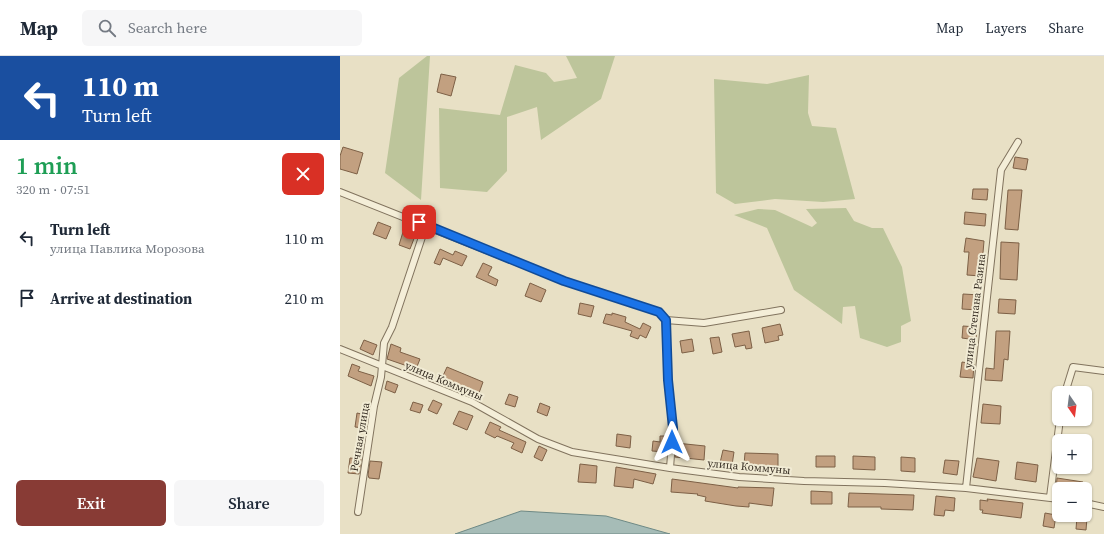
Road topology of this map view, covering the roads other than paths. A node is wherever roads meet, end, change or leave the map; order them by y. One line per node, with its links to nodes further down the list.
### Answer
1 (1018, 142): 12 (street, улица Степана Разина)
2 (340, 192): 3 (street)
3 (426, 225): 5 (street); 7 (street, Речная улица)
4 (781, 310): 5 (street)
5 (666, 320): 11 (street)
6 (340, 349): 7 (street, улица Коммуны)
7 (381, 365): 11 (street, улица Коммуны); 16 (street, Речная улица)
8 (1104, 371): 9 (street)
9 (1067, 386)
10 (1059, 426): 13 (street)
11 (670, 468): 12 (street, улица Коммуны)
12 (966, 488): 13 (street, улица Коммуны)
13 (1050, 497)
14 (1092, 504): 15 (street)
15 (1104, 507)
16 (358, 512)

